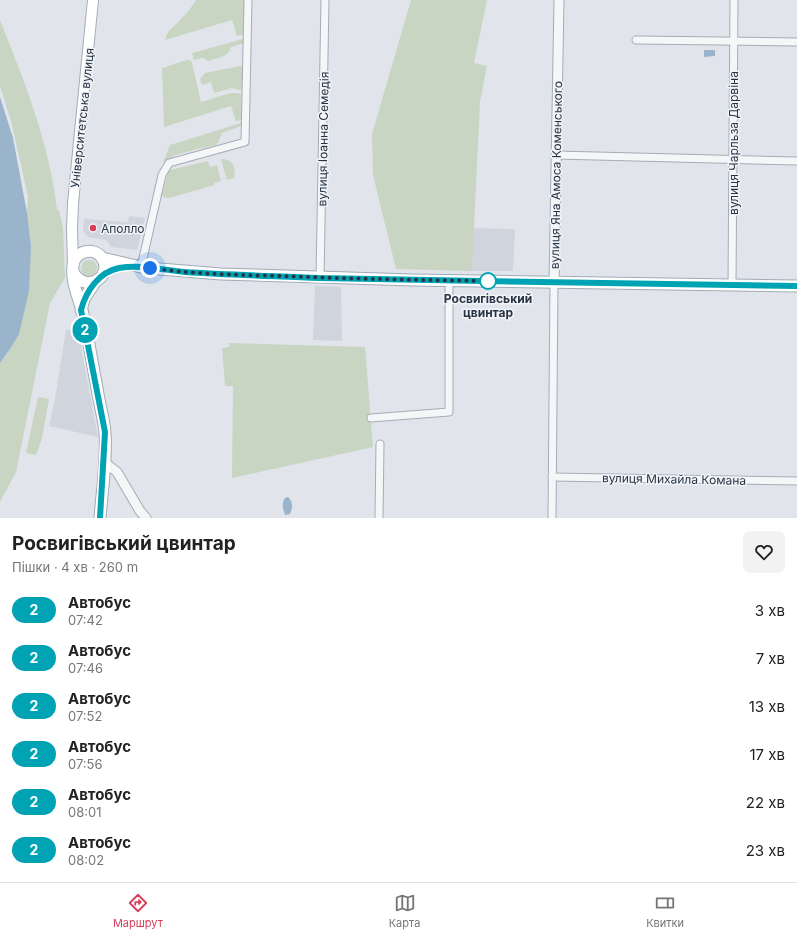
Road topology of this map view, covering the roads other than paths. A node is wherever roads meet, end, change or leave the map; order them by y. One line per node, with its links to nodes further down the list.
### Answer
1 (93, 0): 12 (main road, Університетська вулиця)
2 (248, 0): 15 (street)
3 (325, 0): 17 (street, вулиця Іоанна Семедія)
4 (559, 0): 9 (street, вулиця Яна Амоса Коменського)
5 (734, 0): 7 (street, вулиця Чарльза Дарвіна)
6 (636, 40): 7 (street)
7 (734, 42): 8 (street); 10 (street, вулиця Чарльза Дарвіна)
8 (797, 42)
9 (556, 155): 10 (street); 20 (street, вулиця Яна Амоса Коменського)
10 (733, 160): 11 (street); 21 (street, вулиця Чарльза Дарвіна)
11 (797, 161)
12 (72, 236): 13 (main road); 16 (main road, Університетська вулиця)
13 (92, 251): 14 (main road); 16 (main road)
14 (102, 258): 15 (main road); 18 (main road)
15 (141, 267): 17 (main road); 18 (main road)
16 (73, 269): 18 (main road); 23 (main road, Університетська вулиця)
17 (320, 278): 19 (main road)
18 (98, 280): 23 (main road)
19 (449, 280): 20 (main road); 24 (street)
20 (554, 282): 21 (main road); 27 (street, вулиця Яна Амоса Коменського)
21 (732, 285): 22 (main road)
22 (797, 286)
23 (81, 310): 26 (main road, Університетська вулиця)
24 (371, 418)
25 (380, 444): 31 (street)
26 (104, 462): 29 (main road, Університетська вулиця); 30 (street)
27 (552, 476): 28 (street, вулиця Михайла Комана); 32 (street, вулиця Яна Амоса Коменського)
28 (797, 481)
29 (100, 518)
30 (146, 518)
31 (379, 518)
32 (552, 518)

